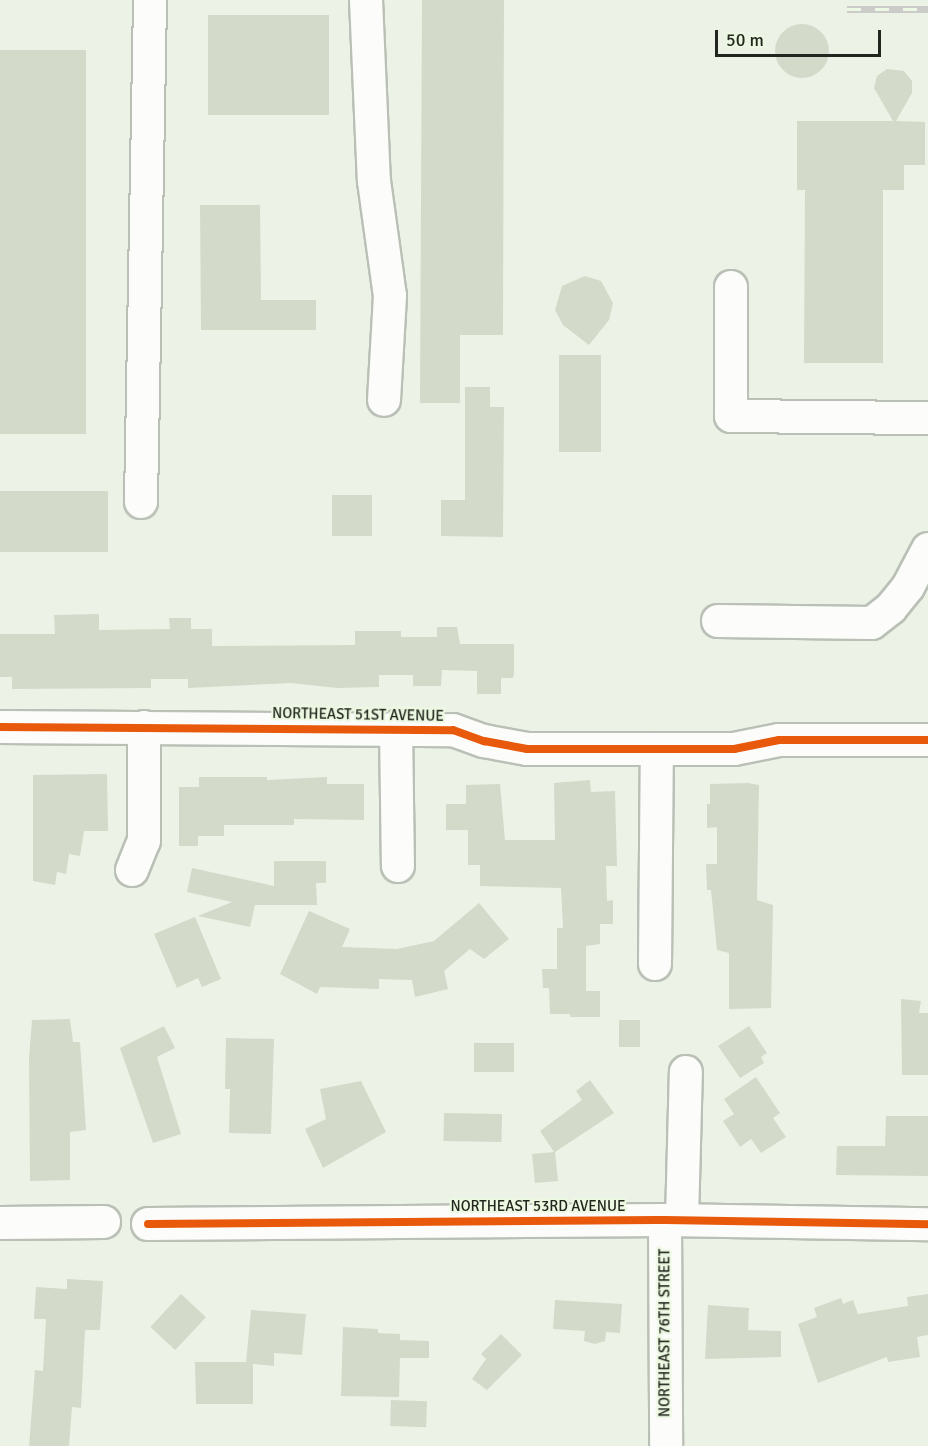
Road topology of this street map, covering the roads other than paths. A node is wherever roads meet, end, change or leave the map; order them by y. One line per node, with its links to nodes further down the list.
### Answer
1 (150, 0): 6 (street)
2 (366, 0): 4 (street)
3 (731, 287): 5 (street)
4 (384, 400)
5 (928, 418)
6 (141, 502)
7 (928, 549): 8 (street)
8 (718, 621)
9 (0, 727): 10 (street, NORTHEAST 51ST AVENUE)
10 (144, 727): 11 (street, NORTHEAST 51ST AVENUE); 15 (street)
11 (396, 728): 13 (street, NORTHEAST 51ST AVENUE); 14 (street)
12 (928, 740): 13 (street, NORTHEAST 51ST AVENUE)
13 (657, 750): 16 (street)
14 (398, 866)
15 (132, 870)
16 (655, 964)
17 (686, 1072): 18 (street, NORTHEAST 76TH STREET)
18 (673, 1220): 21 (street, NORTHEAST 53RD AVENUE); 22 (street, NORTHEAST 53RD AVENUE); 23 (street, NORTHEAST 76TH STREET)
19 (104, 1222): 20 (street)
20 (0, 1223)
21 (148, 1224)
22 (928, 1224)
23 (666, 1446)

